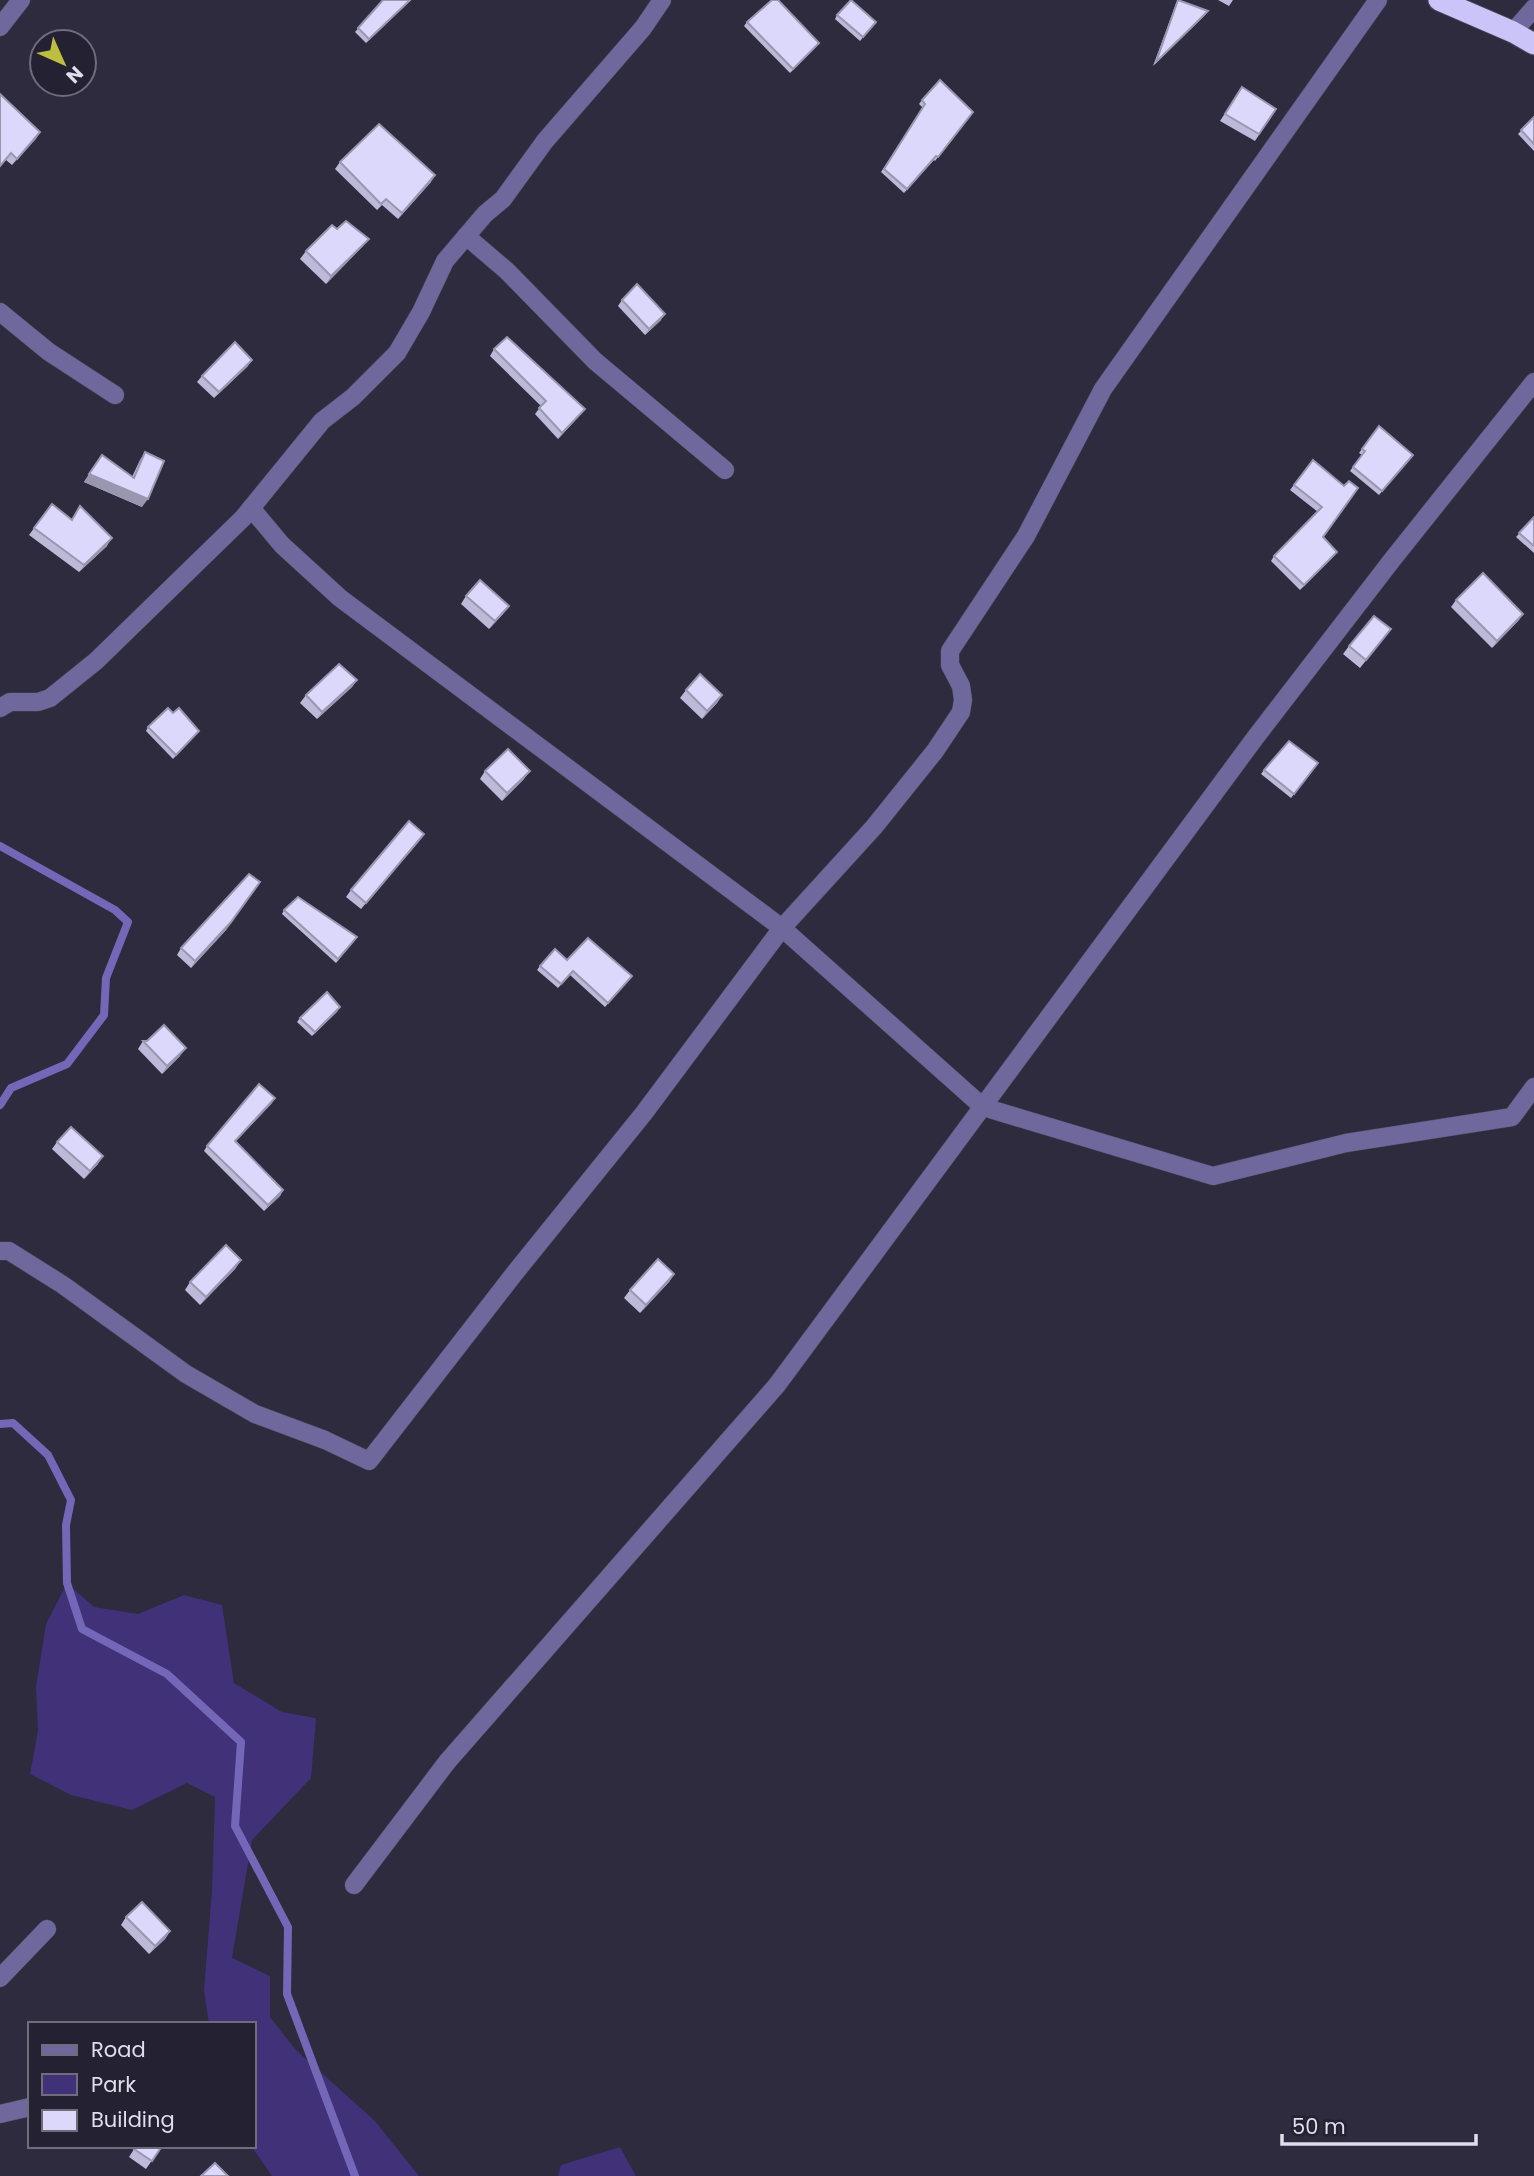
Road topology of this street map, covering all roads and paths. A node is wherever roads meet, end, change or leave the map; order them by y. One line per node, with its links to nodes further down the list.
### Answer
1 (21, 0): 6 (street)
2 (662, 0): 9 (street)
3 (1378, 0): 16 (street)
4 (1439, 0): 7 (highway)
5 (1534, 8): 7 (street)
6 (0, 27)
7 (1513, 32): 8 (highway)
8 (1534, 44)
9 (466, 236): 13 (street); 14 (street)
10 (0, 312): 12 (street)
11 (1534, 382): 18 (street)
12 (115, 395)
13 (725, 470)
14 (251, 508): 15 (street); 16 (street)
15 (0, 708)
16 (782, 928): 18 (street); 19 (street)
17 (1534, 1087): 18 (street)
18 (983, 1107): 20 (street)
19 (0, 1251)
20 (355, 1885)
21 (47, 1929): 22 (street)
22 (0, 1978)
23 (28, 2107): 24 (street)
24 (0, 2114)

